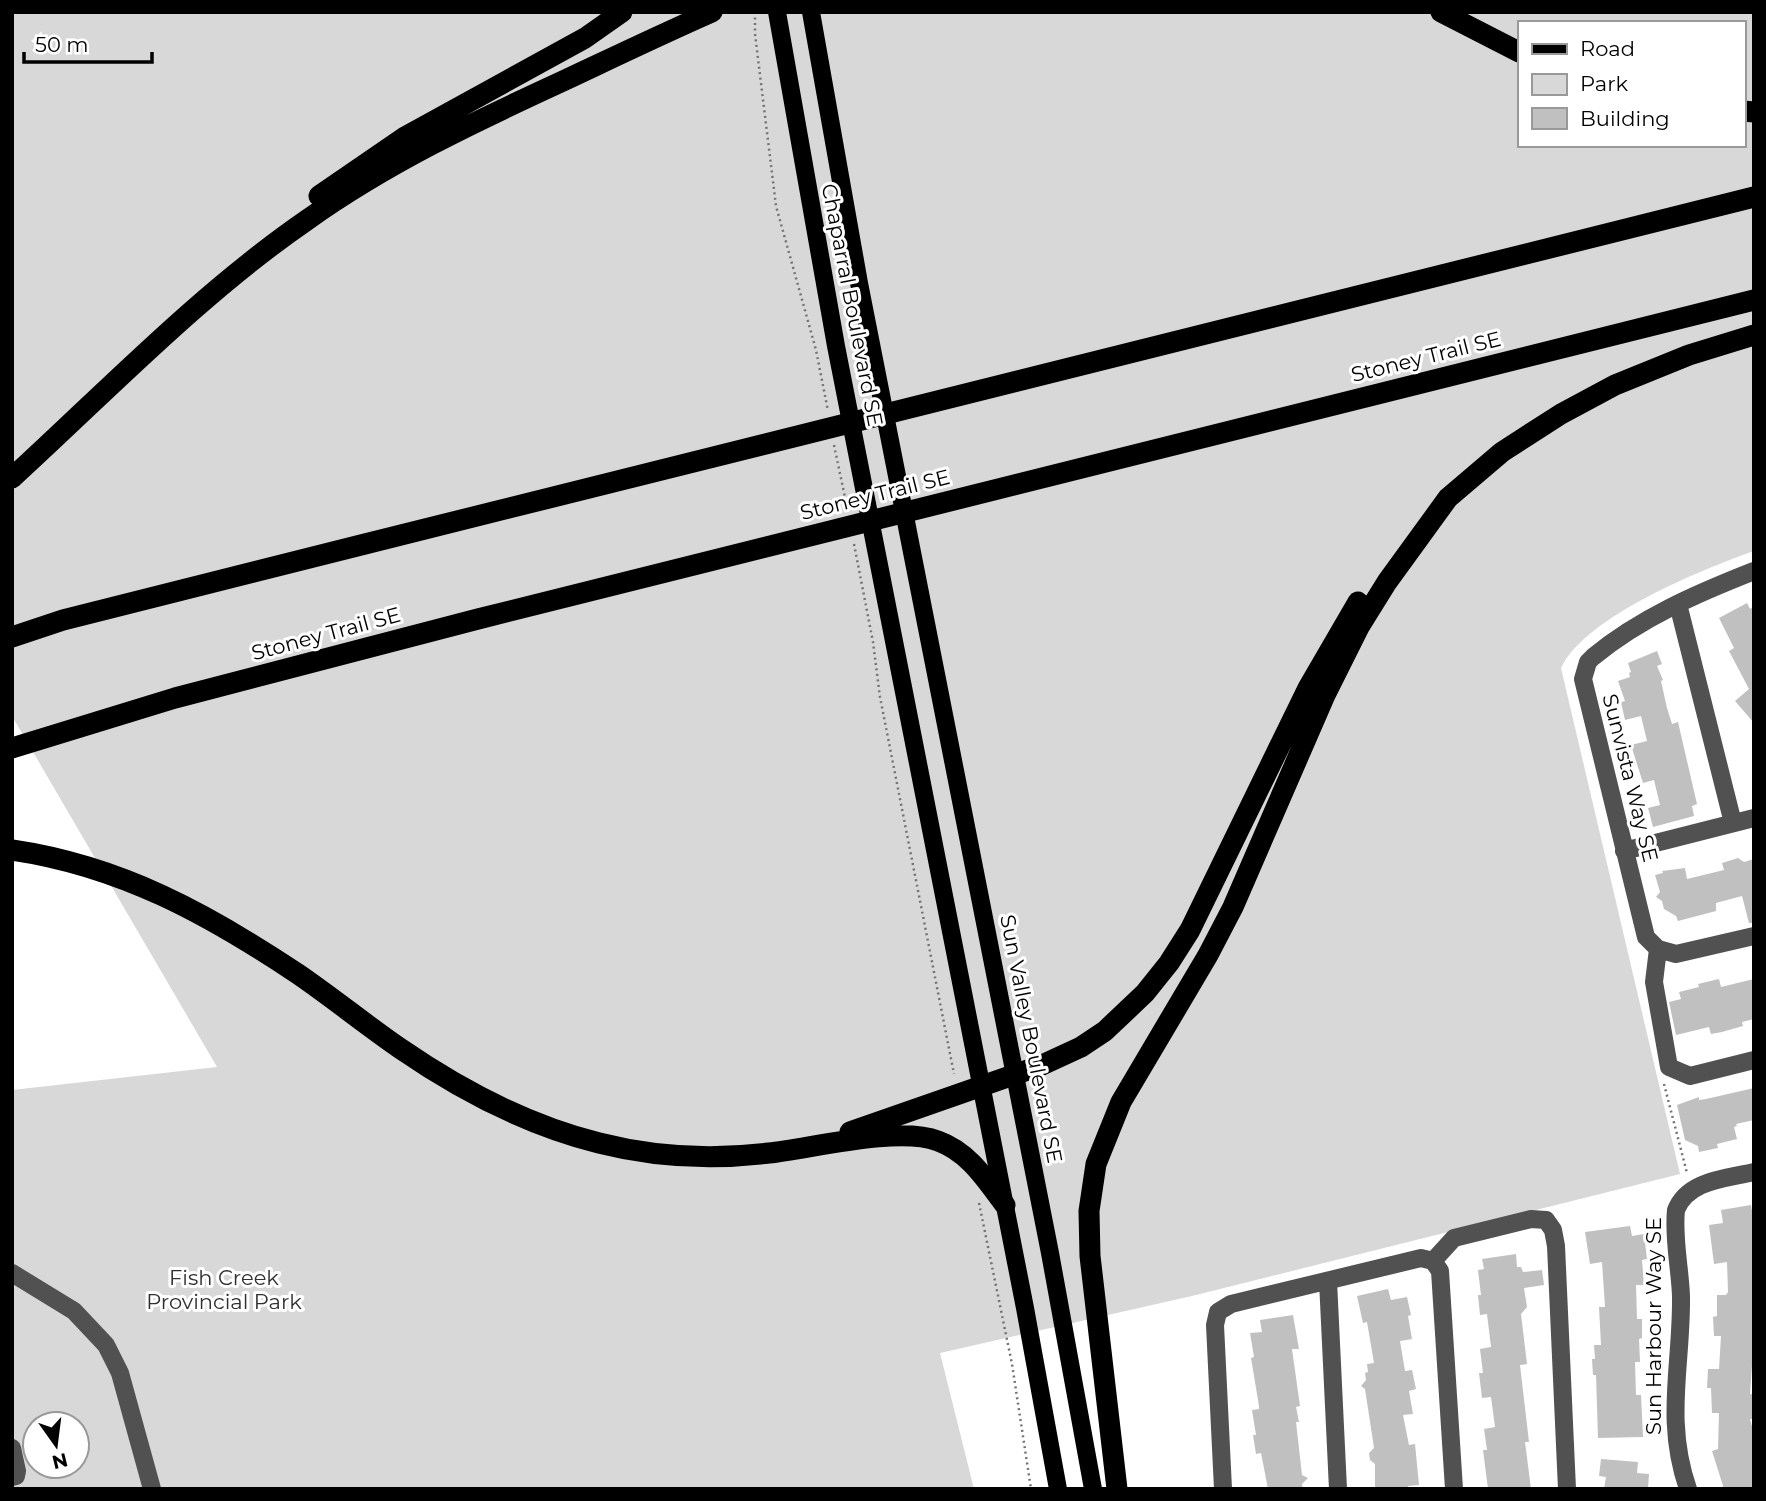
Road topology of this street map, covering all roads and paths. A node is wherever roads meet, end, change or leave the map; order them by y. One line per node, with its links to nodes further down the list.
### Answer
1 (622, 12): 12 (highway)
2 (712, 12): 12 (highway)
3 (755, 12): 14 (path)
4 (777, 12): 35 (main road, Chaparral Boulevard SE)
5 (811, 12): 21 (main road, Chaparral Boulevard SE)
6 (1441, 12): 9 (highway)
7 (1463, 12): 8 (highway)
8 (1518, 45)
9 (1518, 51)
10 (1754, 197): 23 (highway)
11 (1754, 300): 24 (highway, Stoney Trail SE)
12 (205, 301): 16 (highway)
13 (1754, 335): 17 (highway)
14 (829, 415)
15 (834, 442): 18 (path)
16 (12, 478)
17 (1448, 498): 33 (highway); 50 (highway)
18 (846, 507)
19 (852, 533): 34 (path)
20 (1754, 571): 22 (street, Sunvista Way SE)
21 (920, 598): 33 (main road, Sun Valley Boulevard SE)
22 (1678, 604): 26 (street); 28 (street, Sunvista Way SE)
23 (12, 637)
24 (12, 748)
25 (1754, 818): 26 (street)
26 (1733, 823): 28 (street)
27 (12, 850): 36 (highway)
28 (1624, 850): 30 (street, Sunvista Way SE)
29 (1754, 936): 30 (street)
30 (1658, 949): 32 (street)
31 (1754, 1060): 32 (street)
32 (1669, 1067): 38 (path)
33 (1014, 1075): 35 (highway); 49 (main road, Sun Valley Boulevard SE)
34 (956, 1080)
35 (982, 1086): 36 (highway); 40 (main road)
36 (802, 1148): 40 (highway)
37 (1754, 1172): 38 (street)
38 (1691, 1189): 55 (street, Sun Harbour Way SE)
39 (976, 1195): 47 (path)
40 (1005, 1205): 48 (main road)
41 (1433, 1261): 43 (street); 53 (street); 54 (street)
42 (12, 1273): 46 (street)
43 (1328, 1282): 51 (street); 52 (street)
44 (12, 1448): 45 (street)
45 (12, 1477)
46 (152, 1489)
47 (1031, 1489)
48 (1058, 1489)
49 (1093, 1489)
50 (1117, 1489)
51 (1223, 1489)
52 (1338, 1489)
53 (1454, 1489)
54 (1567, 1489)
55 (1688, 1489)

